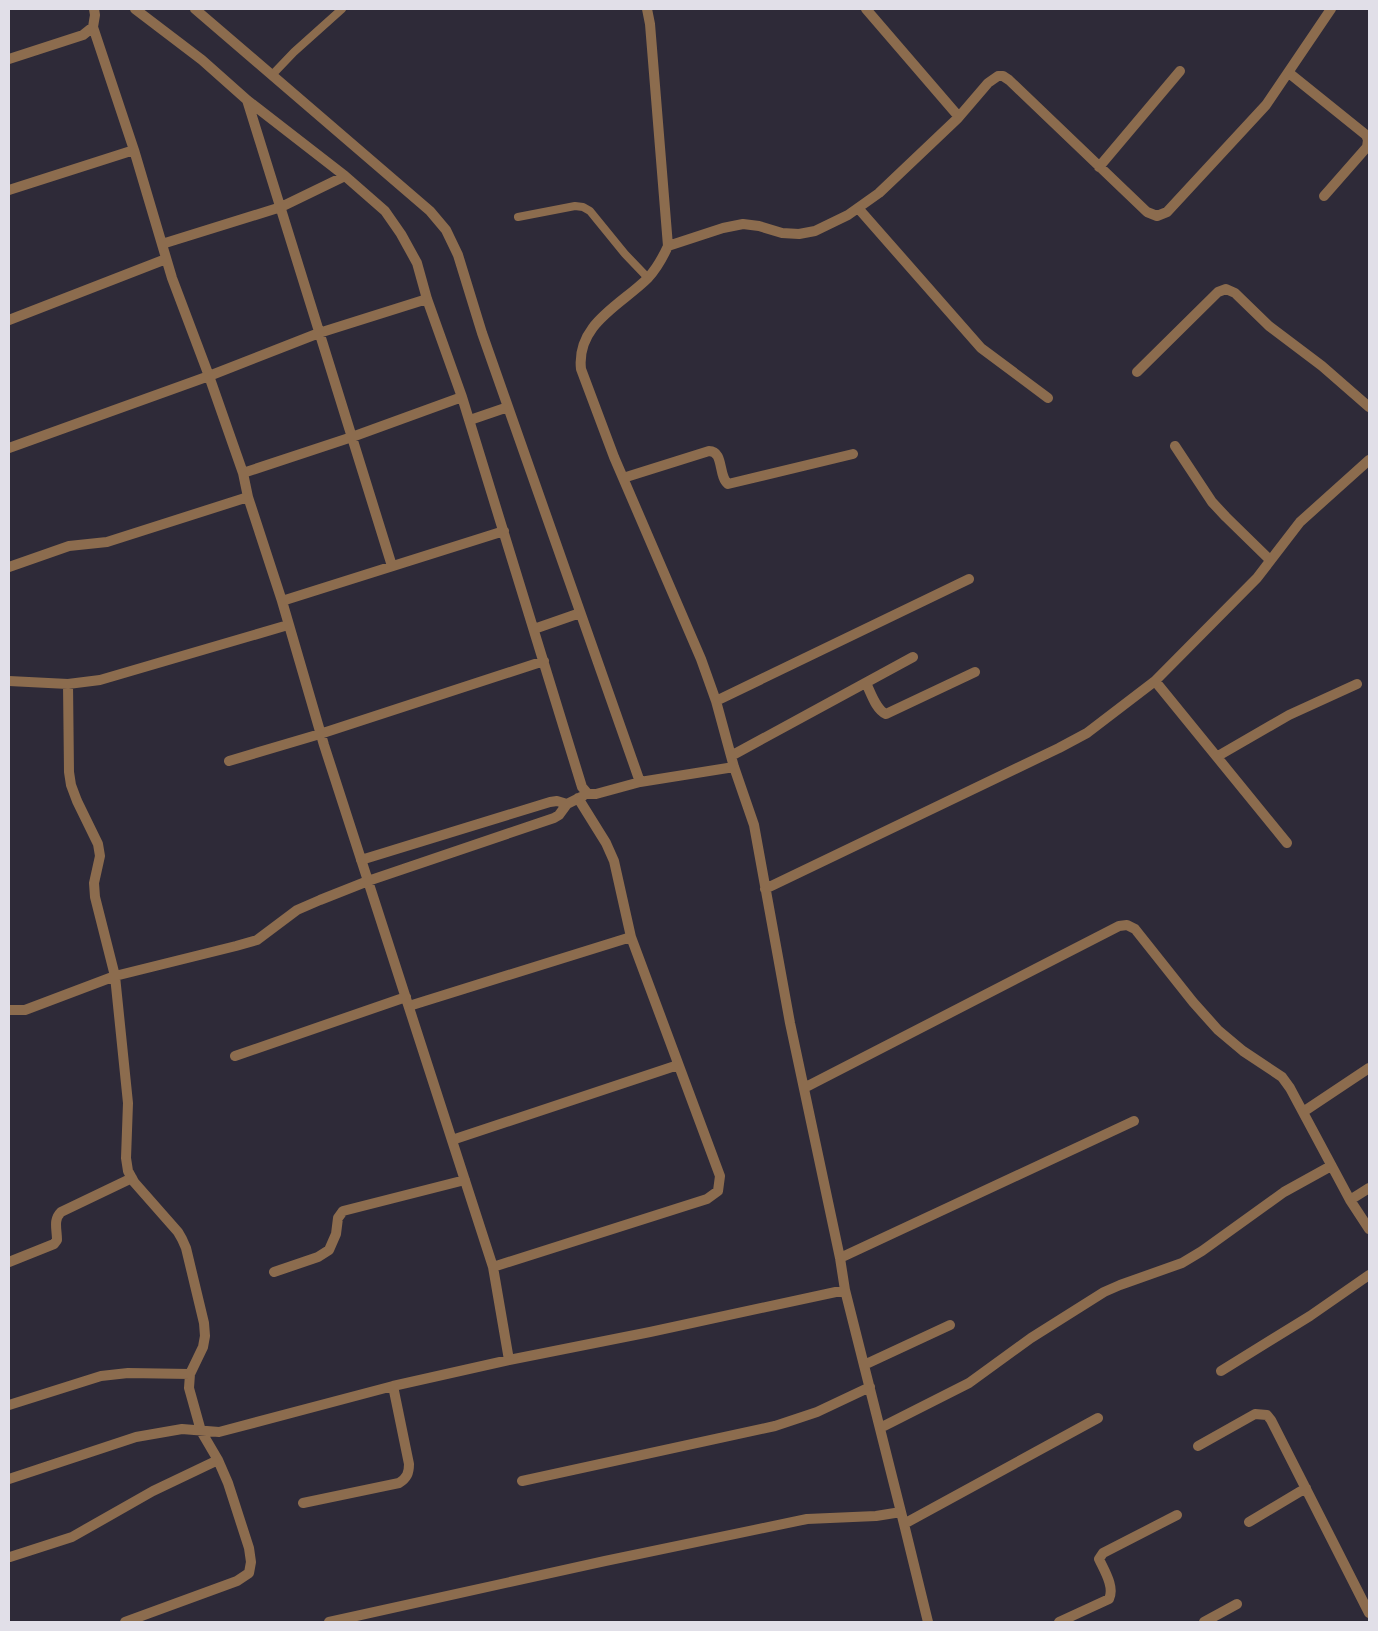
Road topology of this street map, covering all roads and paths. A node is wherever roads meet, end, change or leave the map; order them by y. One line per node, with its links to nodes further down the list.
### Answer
1 (94, 9): 8 (street)
2 (135, 9): 13 (street)
3 (195, 9): 12 (street)
4 (342, 9): 12 (lane)
5 (647, 9): 24 (street)
6 (1331, 9): 11 (street)
7 (871, 11): 14 (street)
8 (93, 27): 9 (street); 15 (street)
9 (9, 59)
10 (1180, 70): 16 (street)
11 (1289, 72): 16 (street); 19 (street)
12 (272, 75): 34 (street)
13 (247, 100): 17 (street); 20 (street)
14 (959, 117): 16 (street); 21 (street)
15 (134, 150): 18 (street); 23 (street)
16 (1099, 167)
17 (345, 176): 20 (street); 27 (street)
18 (9, 190)
19 (1324, 196)
20 (281, 208): 23 (street); 29 (street)
21 (858, 208): 24 (street); 33 (street)
22 (518, 217): 26 (lane)
23 (162, 244): 25 (street)
24 (668, 246): 26 (street)
25 (166, 259): 28 (street); 31 (street)
26 (648, 278): 43 (street)
27 (427, 299): 29 (street); 32 (street)
28 (9, 320)
29 (319, 333): 31 (street); 37 (street)
30 (1137, 372): 35 (street)
31 (209, 376): 39 (street); 42 (street)
32 (462, 397): 36 (street); 37 (street)
33 (1048, 398)
34 (508, 407): 36 (street); 51 (street)
35 (1369, 407)
36 (470, 420): 45 (street)
37 (352, 437): 42 (street); 47 (street)
38 (1175, 446): 46 (street)
39 (9, 448)
40 (853, 454): 43 (street)
41 (1369, 460): 46 (street)
42 (242, 473): 44 (street)
43 (622, 478): 62 (street)
44 (248, 497): 48 (street); 50 (street)
45 (504, 531): 47 (street); 53 (street)
46 (1270, 560): 58 (street)
47 (392, 566): 50 (street)
48 (9, 568)
49 (969, 579): 62 (street)
50 (282, 601): 52 (street)
51 (580, 613): 53 (street); 68 (street)
52 (288, 625): 60 (street); 63 (street)
53 (534, 629): 55 (street)
54 (913, 658): 59 (street)
55 (544, 661): 63 (street); 69 (street)
56 (975, 672): 59 (street)
57 (9, 681): 60 (street)
58 (1155, 681): 65 (street); 74 (street)
59 (866, 683): 64 (street)
60 (68, 684): 76 (street)
61 (1357, 684): 65 (street)
62 (716, 701): 64 (street)
63 (320, 734): 66 (street); 72 (street)
64 (731, 756): 67 (street)
65 (1218, 756): 71 (street)
66 (229, 761)
67 (734, 767): 68 (street); 74 (street)
68 (640, 782): 69 (street)
69 (583, 796): 70 (street); 75 (street)
70 (567, 804): 72 (street); 73 (street)
71 (1287, 843)
72 (361, 860): 73 (street)
73 (368, 881): 76 (street); 77 (street)
74 (766, 889): 82 (street)
75 (631, 938): 77 (street); 80 (street)
76 (115, 976): 78 (street); 87 (street)
77 (407, 1001): 79 (street); 85 (street)
78 (9, 1010)
79 (234, 1056)
80 (678, 1065): 85 (street); 94 (street)
81 (1369, 1068): 83 (street)
82 (804, 1088): 83 (street); 92 (street)
83 (1303, 1112): 86 (street)
84 (1134, 1121): 92 (street)
85 (452, 1140): 88 (street)
86 (1332, 1166): 90 (street); 107 (street)
87 (132, 1178): 93 (street); 102 (street)
88 (465, 1180): 94 (street); 95 (street)
89 (1369, 1188): 90 (street)
90 (1350, 1200): 91 (street)
91 (1369, 1230)
92 (840, 1258): 97 (street)
93 (9, 1262)
94 (492, 1266): 99 (street)
95 (274, 1272)
96 (1369, 1275): 101 (street)
97 (845, 1290): 99 (street); 100 (street)
98 (950, 1325): 100 (street)
99 (509, 1360): 103 (street)
100 (864, 1365): 104 (street)
101 (1221, 1371)
102 (190, 1374): 105 (street); 108 (street)
103 (393, 1386): 108 (street); 114 (street)
104 (870, 1387): 107 (street); 112 (street)
105 (9, 1404)
106 (1098, 1418): 118 (street)
107 (880, 1428): 115 (street)
108 (201, 1431): 110 (street); 111 (street)
109 (1198, 1446): 113 (street)
110 (218, 1460): 119 (street); 122 (street)
111 (9, 1478)
112 (522, 1481)
113 (1306, 1488): 117 (street); 121 (street)
114 (304, 1503)
115 (901, 1512): 118 (street); 123 (street)
116 (1177, 1515): 125 (street)
117 (1249, 1522)
118 (904, 1524): 124 (street)
119 (10, 1557)
120 (1237, 1604): 126 (street)
121 (1369, 1613)
122 (129, 1622)
123 (329, 1622)
124 (928, 1622)
125 (1059, 1622)
126 (1204, 1622)

